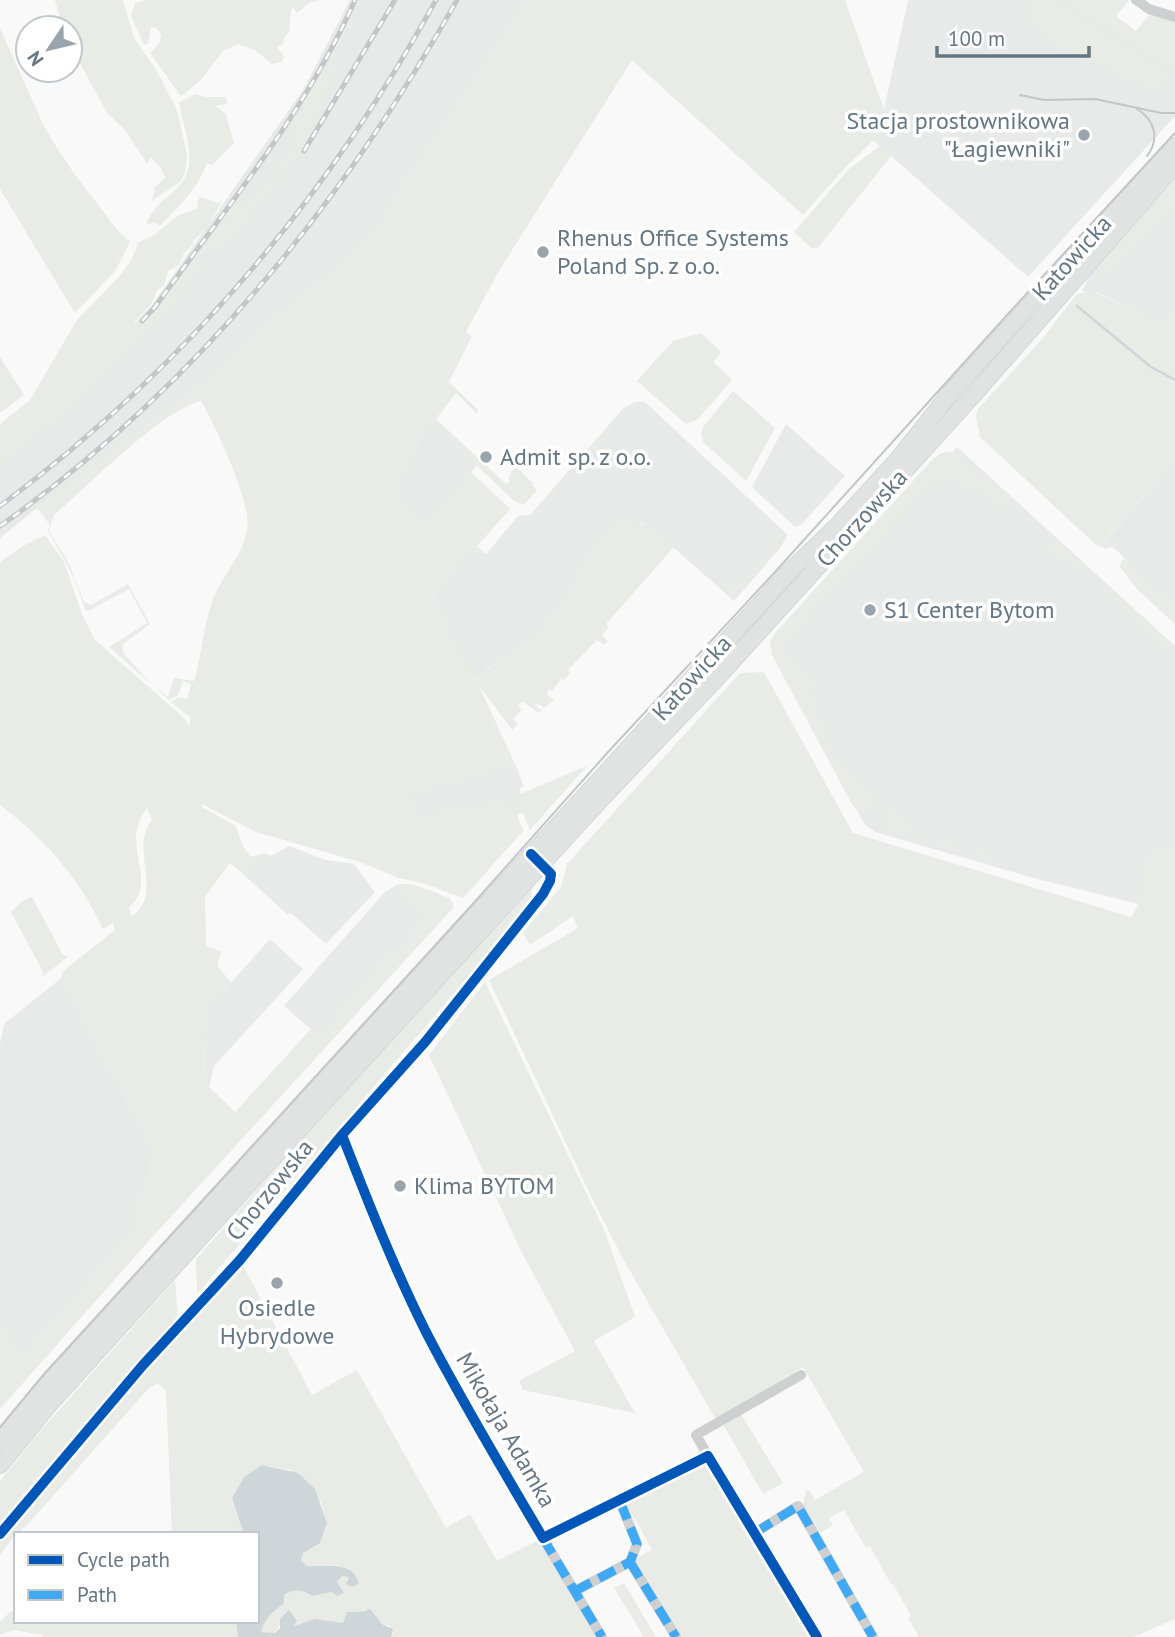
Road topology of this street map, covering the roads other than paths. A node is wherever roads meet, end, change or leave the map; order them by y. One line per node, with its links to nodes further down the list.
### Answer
1 (1136, 0): 2 (street)
2 (1175, 17)
3 (1175, 146): 5 (main road, Katowicka)
4 (1175, 165): 5 (main road, Chorzowska)
5 (536, 856): 6 (street, Chorzowska); 7 (main road, Katowicka); 11 (main road, Chorzowska)
6 (342, 1135): 14 (street, Chorzowska); 15 (street, Mikołaja Adamka)
7 (207, 1210): 9 (main road, Chorzowska)
8 (801, 1374): 10 (street)
9 (0, 1443)
10 (708, 1456): 12 (street, Mikołaja Adamka); 13 (street)
11 (0, 1465)
12 (618, 1499): 15 (street, Mikołaja Adamka); 16 (street)
13 (756, 1532): 20 (street); 21 (street)
14 (0, 1534)
15 (543, 1538): 17 (street, Mikołaja Adamka)
16 (630, 1562): 17 (street); 19 (street)
17 (575, 1591): 18 (street, Mikołaja Adamka)
18 (603, 1637)
19 (676, 1637)
20 (817, 1637)
21 (873, 1637)

